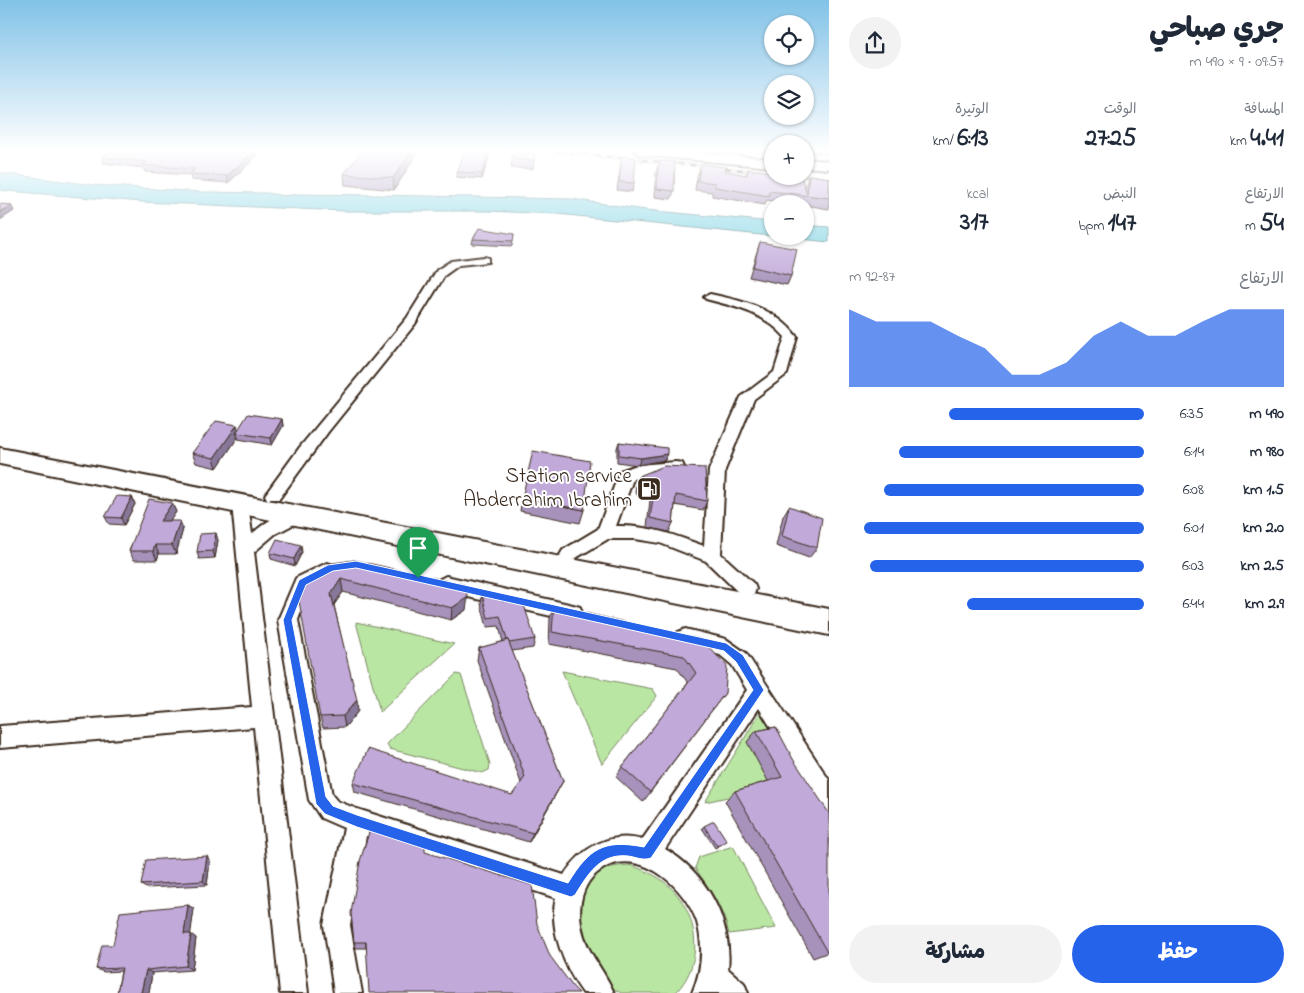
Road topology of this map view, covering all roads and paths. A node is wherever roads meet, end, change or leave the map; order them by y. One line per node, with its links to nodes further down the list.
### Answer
1 (484, 260): 6 (street)
2 (710, 298): 5 (street)
3 (0, 442): 6 (highway)
4 (0, 456): 7 (highway)
5 (717, 470): 9 (street); 12 (street)
6 (273, 495): 11 (highway)
7 (240, 504): 8 (highway); 10 (street)
8 (296, 516): 10 (street); 18 (highway)
9 (605, 532): 11 (street); 12 (street)
10 (246, 548): 21 (street)
11 (569, 554): 15 (highway)
12 (712, 556): 15 (street)
13 (348, 565): 24 (street)
14 (424, 580): 17 (street)
15 (747, 589): 16 (highway)
16 (829, 605)
17 (590, 617)
18 (829, 622)
19 (668, 634): 20 (street)
20 (759, 690): 23 (street); 25 (street)
21 (264, 716): 22 (street); 28 (street)
22 (0, 737)
23 (829, 801)
24 (357, 821): 26 (street); 29 (street)
25 (647, 854): 26 (street); 27 (street)
26 (571, 890): 30 (street)
27 (710, 984): 31 (street)
28 (294, 993)
29 (348, 993)
30 (600, 993)
31 (734, 993)

